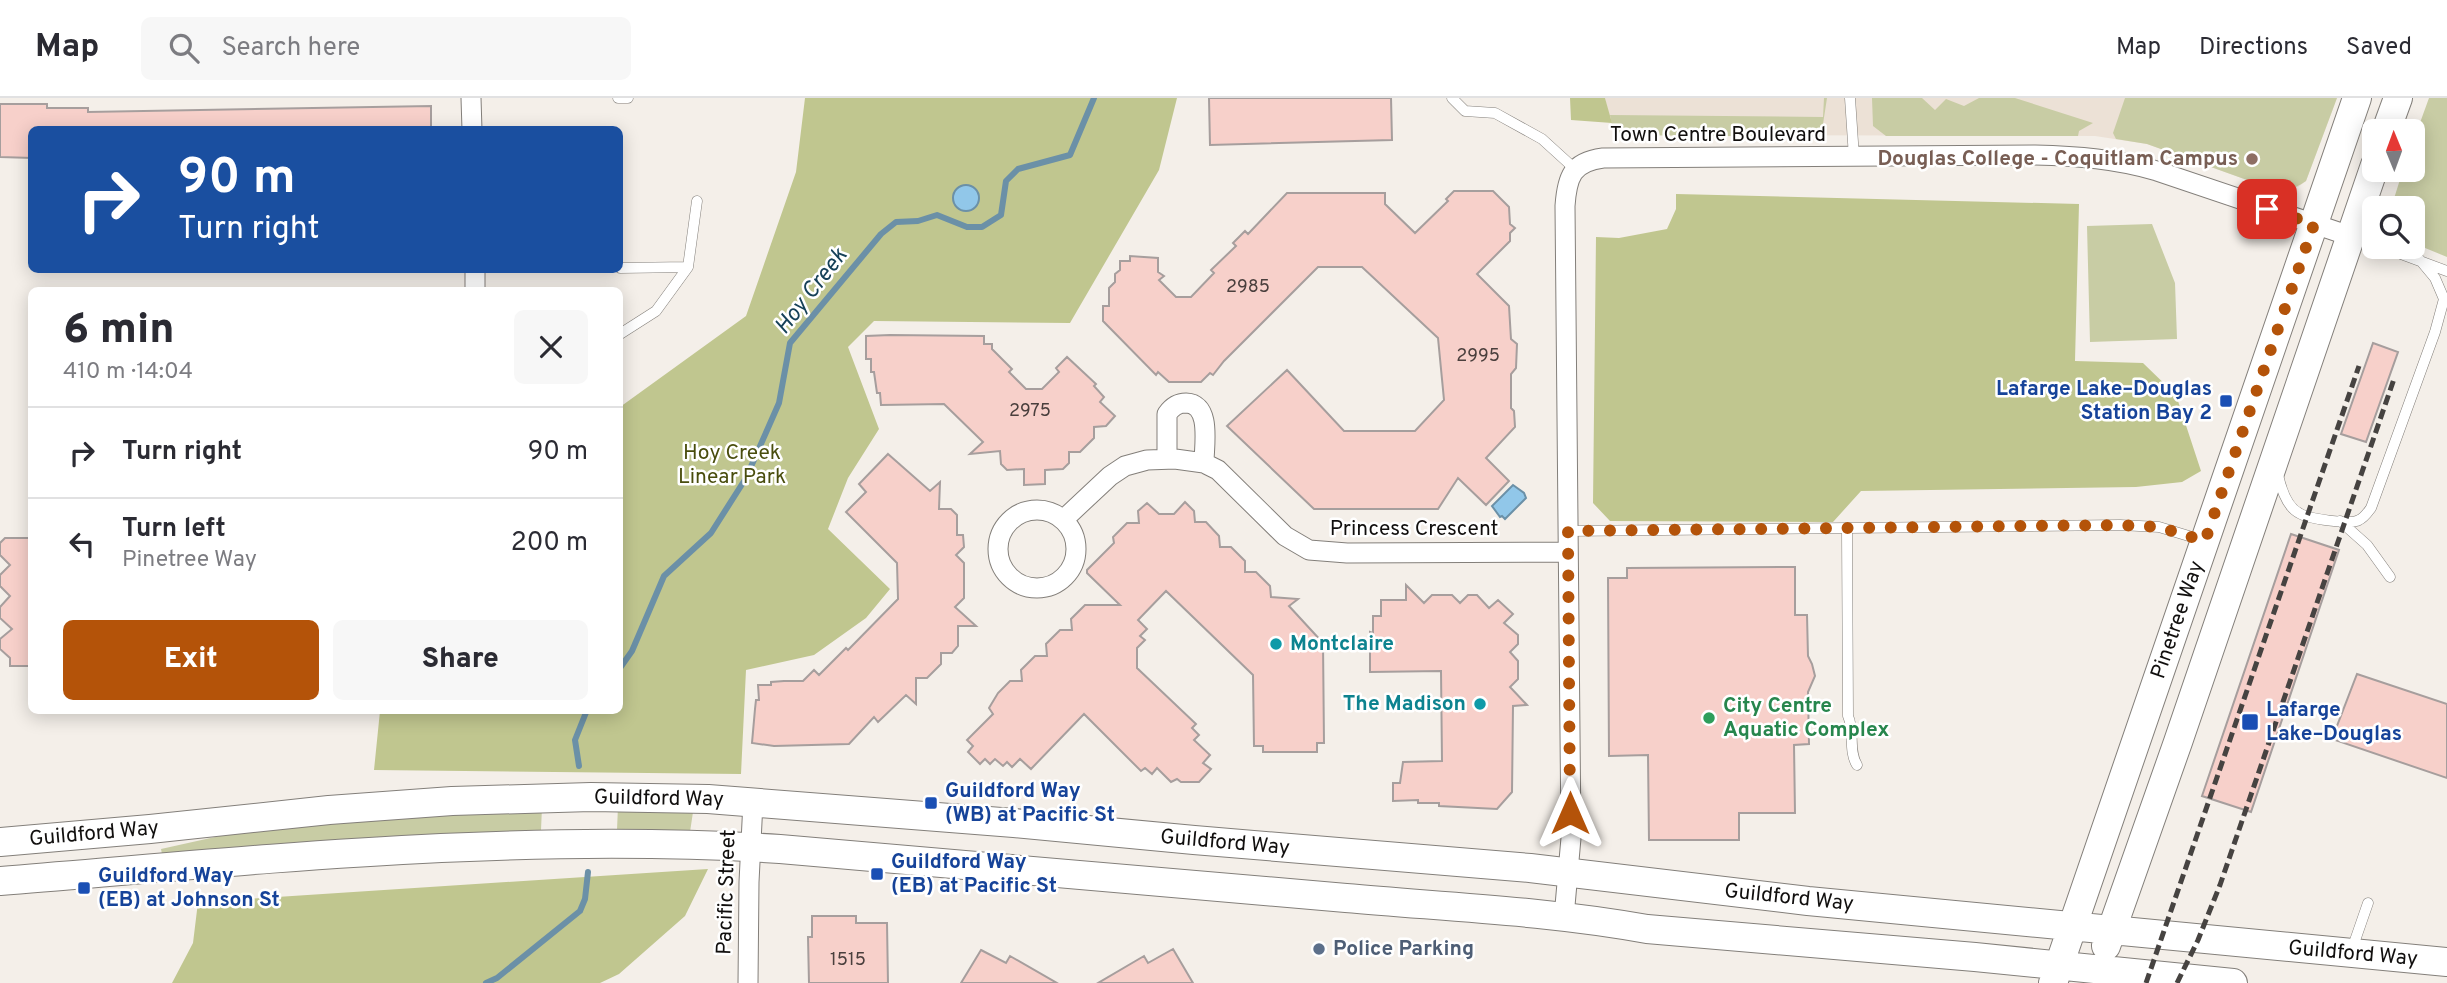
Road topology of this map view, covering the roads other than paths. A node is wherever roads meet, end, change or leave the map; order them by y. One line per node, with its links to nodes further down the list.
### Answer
1 (471, 98): 9 (street)
2 (618, 98): 3 (lane)
3 (628, 98)
4 (1452, 98): 11 (lane)
5 (1850, 98): 10 (lane)
6 (2357, 98): 13 (main road, Pinetree Way)
7 (2398, 98): 8 (main road)
8 (2390, 119)
9 (472, 126)
10 (1854, 156): 11 (street, Town Centre Boulevard); 13 (street, Town Centre Boulevard)
11 (1575, 169): 27 (street)
12 (697, 201): 17 (lane)
13 (2314, 224): 14 (street, Town Centre Boulevard); 28 (main road, Pinetree Way)
14 (2362, 240): 21 (main road, Pinetree Way)
15 (2417, 259): 16 (lane)
16 (2420, 260): 19 (lane); 25 (lane)
17 (688, 267): 18 (lane); 20 (lane)
18 (623, 268)
19 (2447, 271)
20 (623, 332)
21 (2273, 458): 25 (lane); 40 (main road, Pinetree Way)
22 (1167, 459): 23 (street, Princess Crescent); 23 (street); 24 (street, Princess Crescent)
23 (1203, 463): 29 (street, Princess Crescent)
24 (1063, 520): 24 (street)
25 (2340, 521): 30 (lane)
26 (1847, 528): 27 (lane); 28 (lane); 31 (lane)
27 (1568, 531): 29 (street)
28 (2205, 541): 39 (main road, Pinetree Way)
29 (1568, 552): 35 (street)
30 (2390, 577)
31 (1857, 765)
32 (753, 802): 33 (main road, Guildford Way); 34 (street, Pacific Street); 35 (main road, Guildford Way)
33 (0, 842)
34 (750, 847): 36 (main road, Guildford Way); 38 (main road, Guildford Way); 45 (street, Pacific Street)
35 (1569, 874): 38 (street); 39 (main road, Guildford Way)
36 (0, 881)
37 (2368, 903): 41 (lane)
38 (1564, 917): 43 (main road, Guildford Way)
39 (2072, 926): 40 (main road, Guildford Way); 43 (main road, Pinetree Way)
40 (2111, 930): 41 (main road, Guildford Way); 44 (main road, Pinetree Way)
41 (2350, 954): 42 (main road, Guildford Way)
42 (2447, 962)
43 (2056, 975): 44 (main road, Guildford Way)
44 (2095, 977): 46 (main road, Guildford Way)
45 (748, 983)
46 (2233, 983)

